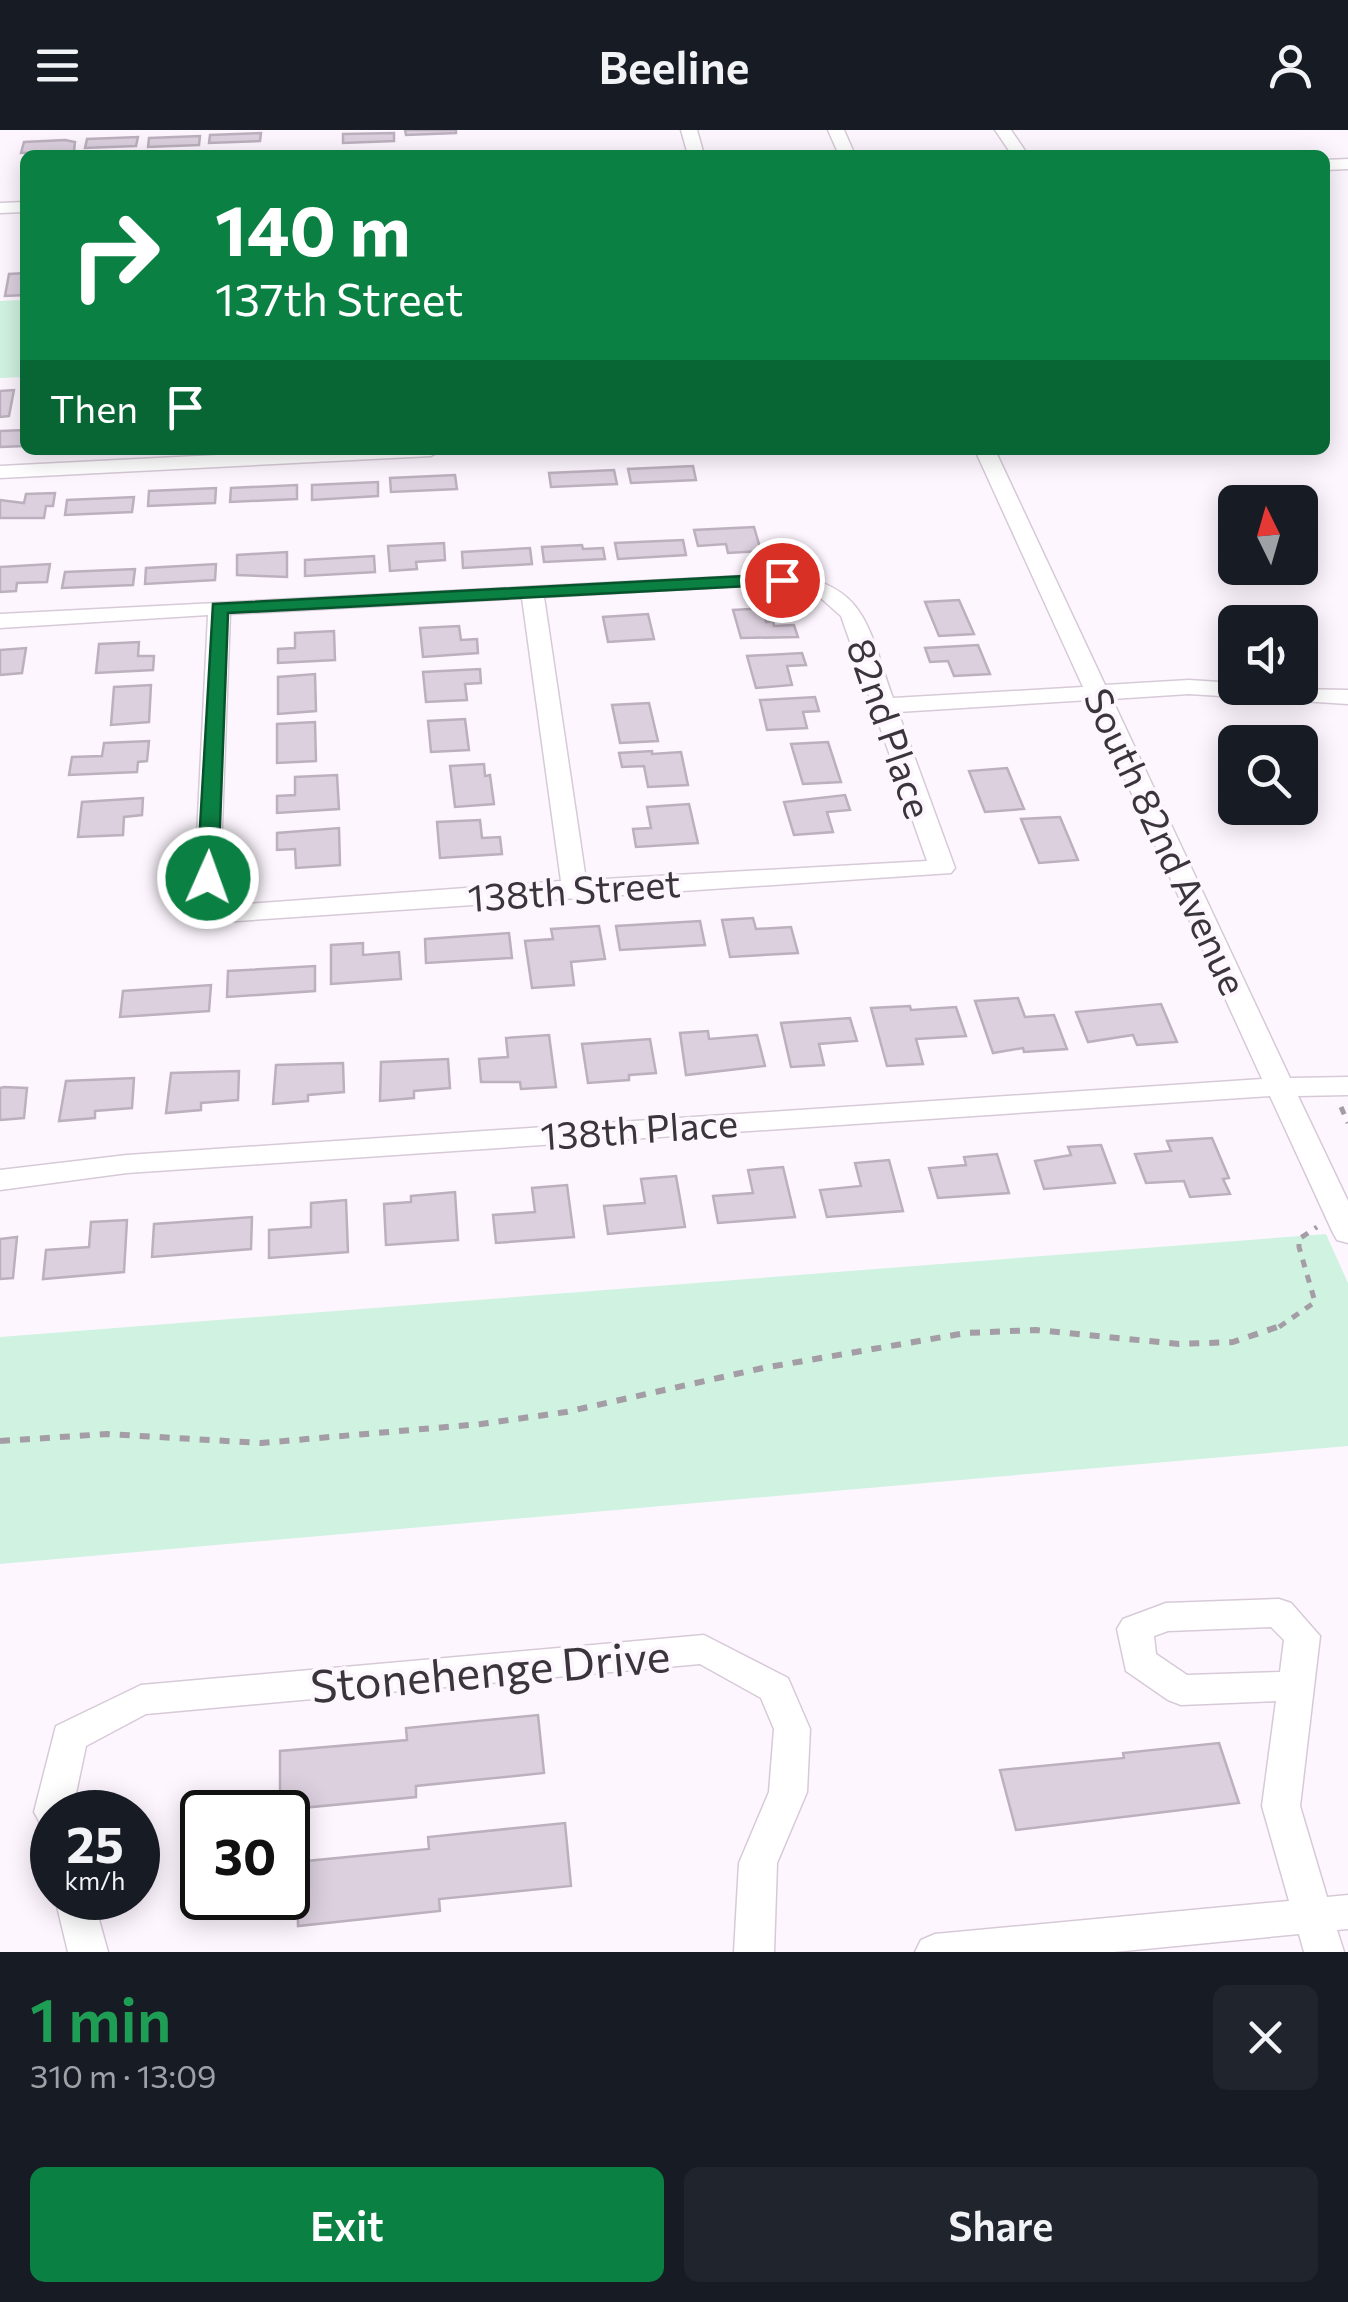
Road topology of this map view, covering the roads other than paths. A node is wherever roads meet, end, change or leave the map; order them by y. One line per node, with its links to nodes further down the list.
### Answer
1 (222, 455): 3 (street)
2 (987, 455): 7 (street, South 82nd Avenue)
3 (0, 472)
4 (532, 592): 5 (street); 9 (street, 82nd Place); 11 (street)
5 (219, 608): 6 (street); 11 (street, 138th Street)
6 (0, 620)
7 (1098, 694): 8 (street); 9 (street); 12 (street, South 82nd Avenue)
8 (1348, 697)
9 (884, 706): 10 (street, 82nd Place)
10 (942, 868): 11 (street, 138th Street)
11 (575, 888)
12 (1278, 1086): 13 (street, 138th Place); 14 (street, 138th Place); 15 (street, South 82nd Avenue)
13 (1348, 1086)
14 (0, 1180)
15 (1344, 1224)
16 (1296, 1686): 16 (street); 19 (street)
17 (58, 1790): 21 (street, Stonehenge Drive)
18 (80, 1920): 20 (street)
19 (1328, 1926): 22 (street)
20 (88, 1952)
21 (754, 1952)
22 (935, 1952)

